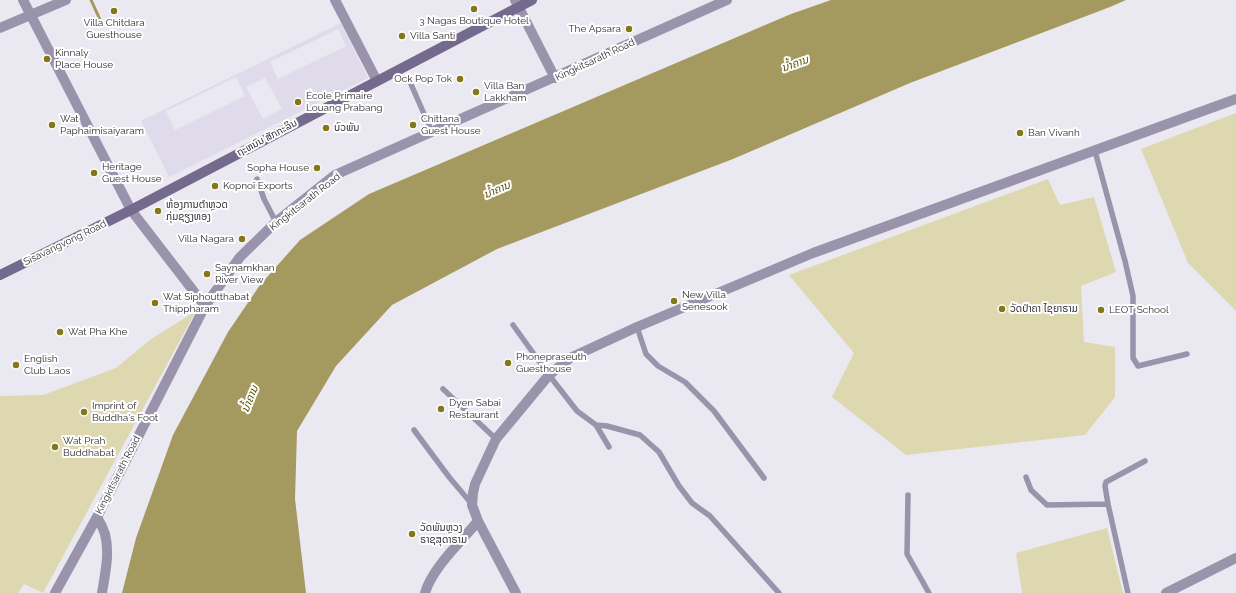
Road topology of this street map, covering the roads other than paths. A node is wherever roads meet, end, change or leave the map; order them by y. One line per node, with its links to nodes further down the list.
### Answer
1 (23, 0): 7 (street)
2 (66, 0): 7 (street)
3 (335, 0): 10 (street)
4 (532, 0): 6 (main road, ຖະຫນົນ ສັກກະລິນ)
5 (728, 0): 9 (street, Kingkitsarath Road)
6 (516, 4): 9 (street); 10 (main road, ຖະຫນົນ ສັກກະລິນ)
7 (31, 15): 8 (street); 16 (street)
8 (0, 28)
9 (555, 78): 13 (street, Kingkitsarath Road)
10 (377, 81): 16 (main road, ຖະຫນົນ ສັກກະລິນ)
11 (410, 82): 13 (lane)
12 (1236, 99): 14 (street)
13 (432, 132): 17 (street, Kingkitsarath Road)
14 (1095, 151): 21 (street); 22 (lane)
15 (258, 180): 17 (lane)
16 (131, 210): 18 (main road, Sisavangvong Road); 19 (street)
17 (276, 222): 19 (street, Kingkitsarath Road)
18 (0, 275)
19 (205, 306): 35 (street, Kingkitsarath Road)
20 (513, 325): 23 (lane)
21 (637, 328): 23 (street); 31 (lane)
22 (1187, 354)
23 (549, 375): 25 (lane); 27 (street)
24 (443, 389): 27 (lane)
25 (596, 425): 28 (lane); 42 (lane)
26 (414, 430): 34 (lane)
27 (496, 439): 34 (street)
28 (609, 447)
29 (1145, 461): 33 (lane)
30 (1026, 477): 33 (lane)
31 (764, 478)
32 (908, 495): 43 (lane)
33 (1108, 504): 44 (lane)
34 (472, 505): 36 (street)
35 (97, 517): 38 (street, Kingkitsarath Road); 39 (street)
36 (478, 521): 40 (street); 41 (street)
37 (1236, 558): 45 (street)
38 (55, 593)
39 (102, 593)
40 (425, 593)
41 (516, 593)
42 (779, 593)
43 (929, 593)
44 (1128, 593)
45 (1166, 593)

